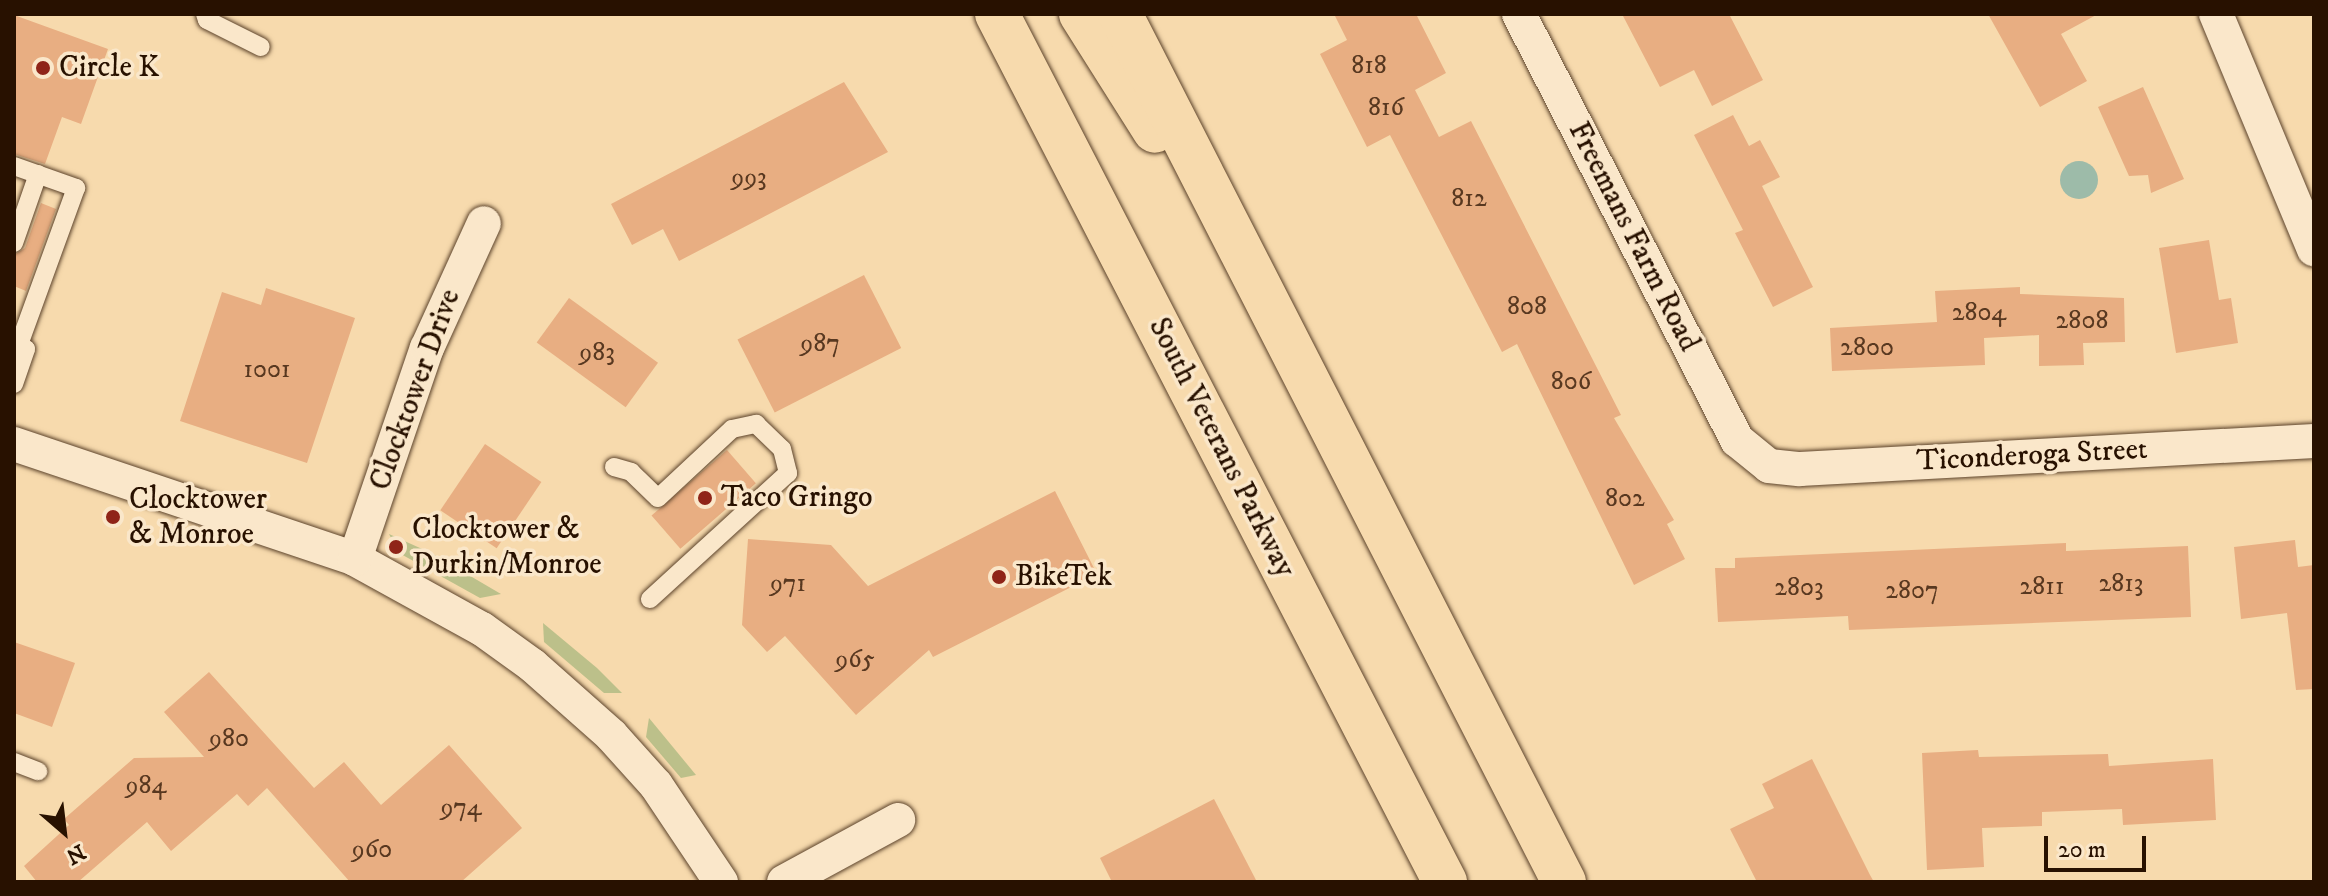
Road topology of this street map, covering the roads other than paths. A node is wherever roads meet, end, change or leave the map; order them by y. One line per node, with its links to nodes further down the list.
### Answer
1 (205, 14): 8 (lane)
2 (997, 14): 29 (highway, South Veterans Parkway)
3 (1081, 14): 12 (highway)
4 (1120, 14): 9 (highway)
5 (1139, 14): 9 (highway)
6 (1519, 14): 20 (street, Freemans Farm Road)
7 (2216, 14): 15 (street)
8 (261, 47)
9 (1156, 84): 12 (highway)
10 (14, 166): 11 (lane)
11 (38, 174): 14 (lane); 16 (lane)
12 (1221, 209): 30 (highway)
13 (484, 223): 22 (street, Clocktower Drive)
14 (14, 243)
15 (2314, 249)
16 (16, 346): 17 (lane)
17 (14, 384)
18 (2314, 441): 20 (street, Ticonderoga Street)
19 (14, 444): 22 (street)
20 (1754, 456)
21 (614, 467): 23 (lane)
22 (355, 559): 27 (street)
23 (650, 599)
24 (14, 762): 25 (lane)
25 (38, 771)
26 (898, 820): 28 (street)
27 (721, 882)
28 (784, 882)
29 (1445, 882)
30 (1564, 882)

